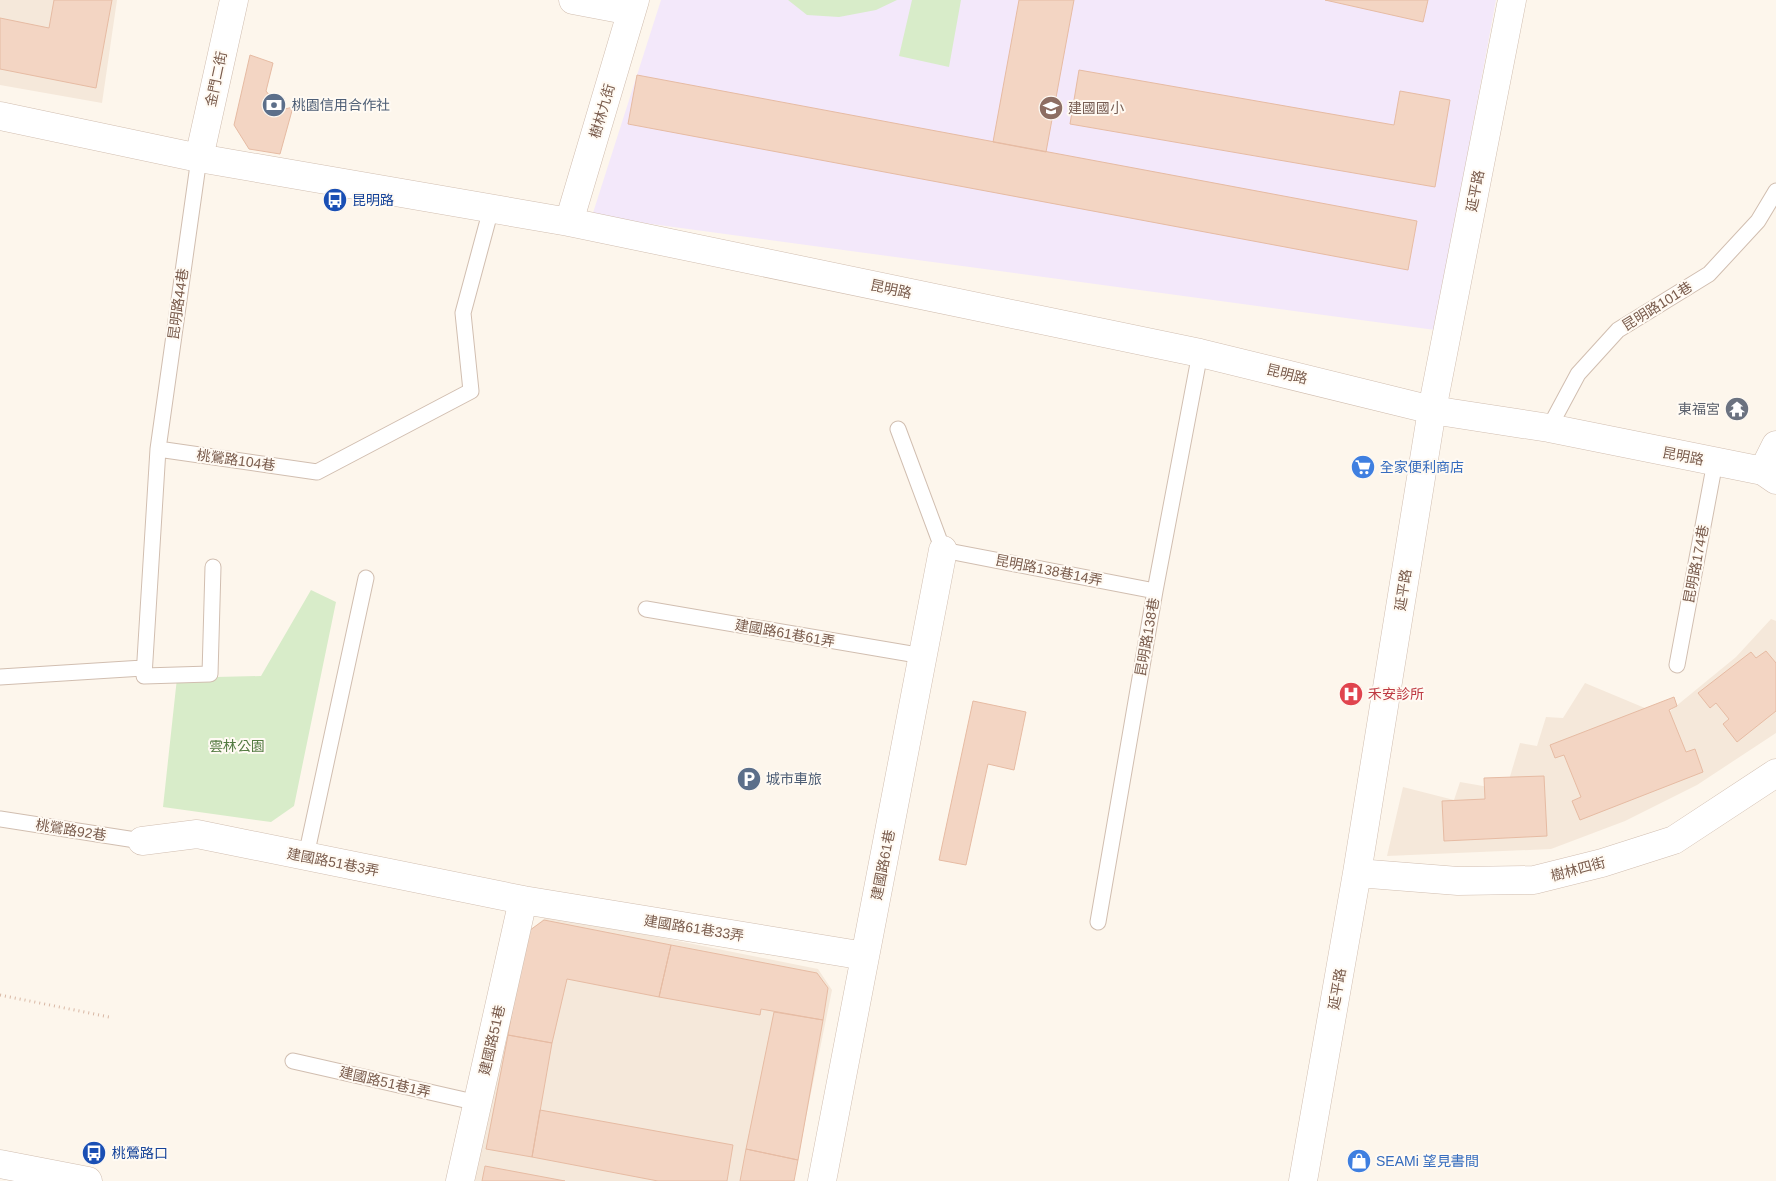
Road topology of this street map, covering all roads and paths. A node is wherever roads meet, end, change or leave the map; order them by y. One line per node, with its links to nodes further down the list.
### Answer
1 (234, 0): 6 (street, 金門二街)
2 (573, 0): 4 (street)
3 (1512, 0): 11 (street, 延平路)
4 (633, 6): 9 (street, 樹林九街)
5 (0, 116): 6 (street, 昆明路)
6 (199, 158): 8 (street, 昆明路); 15 (lane, 昆明路44巷)
7 (1776, 191): 12 (lane, 昆明路101巷)
8 (491, 209): 9 (street, 昆明路); 15 (lane, 桃鶯路104巷)
9 (569, 222): 10 (street, 昆明路)
10 (1200, 353): 11 (street, 昆明路); 21 (lane, 昆明路138巷)
11 (1432, 410): 12 (street, 昆明路); 31 (street, 延平路)
12 (1549, 428): 16 (street, 昆明路)
13 (898, 429): 18 (lane)
14 (1776, 444): 17 (street)
15 (158, 449): 25 (lane)
16 (1715, 462): 17 (street, 昆明路); 24 (lane, 昆明路174巷)
17 (1770, 476)
18 (943, 550): 21 (lane, 昆明路138巷14弄); 23 (street, 建國路61巷)
19 (213, 567): 25 (lane)
20 (366, 578): 30 (lane)
21 (1155, 591): 33 (lane, 昆明路138巷)
22 (646, 609): 23 (lane, 建國路61巷61弄)
23 (923, 656): 34 (street, 建國路61巷)
24 (1677, 665)
25 (143, 668): 26 (lane)
26 (0, 676)
27 (1776, 773): 31 (street, 樹林四街)
28 (0, 819): 29 (lane, 桃鶯路92巷)
29 (142, 841): 30 (street, 建國路51巷3弄)
30 (306, 856): 32 (street, 建國路51巷3弄)
31 (1357, 873): 43 (street, 延平路)
32 (523, 900): 34 (street, 建國路61巷33弄); 38 (street, 建國路51巷)
33 (1098, 922)
34 (865, 956): 42 (street, 建國路61巷)
35 (0, 995): 36 (path)
36 (109, 1017)
37 (293, 1061): 38 (lane, 建國路51巷1弄)
38 (478, 1103): 41 (street, 建國路51巷)
39 (0, 1164): 40 (street)
40 (88, 1181)
41 (460, 1181)
42 (822, 1181)
43 (1306, 1181)

